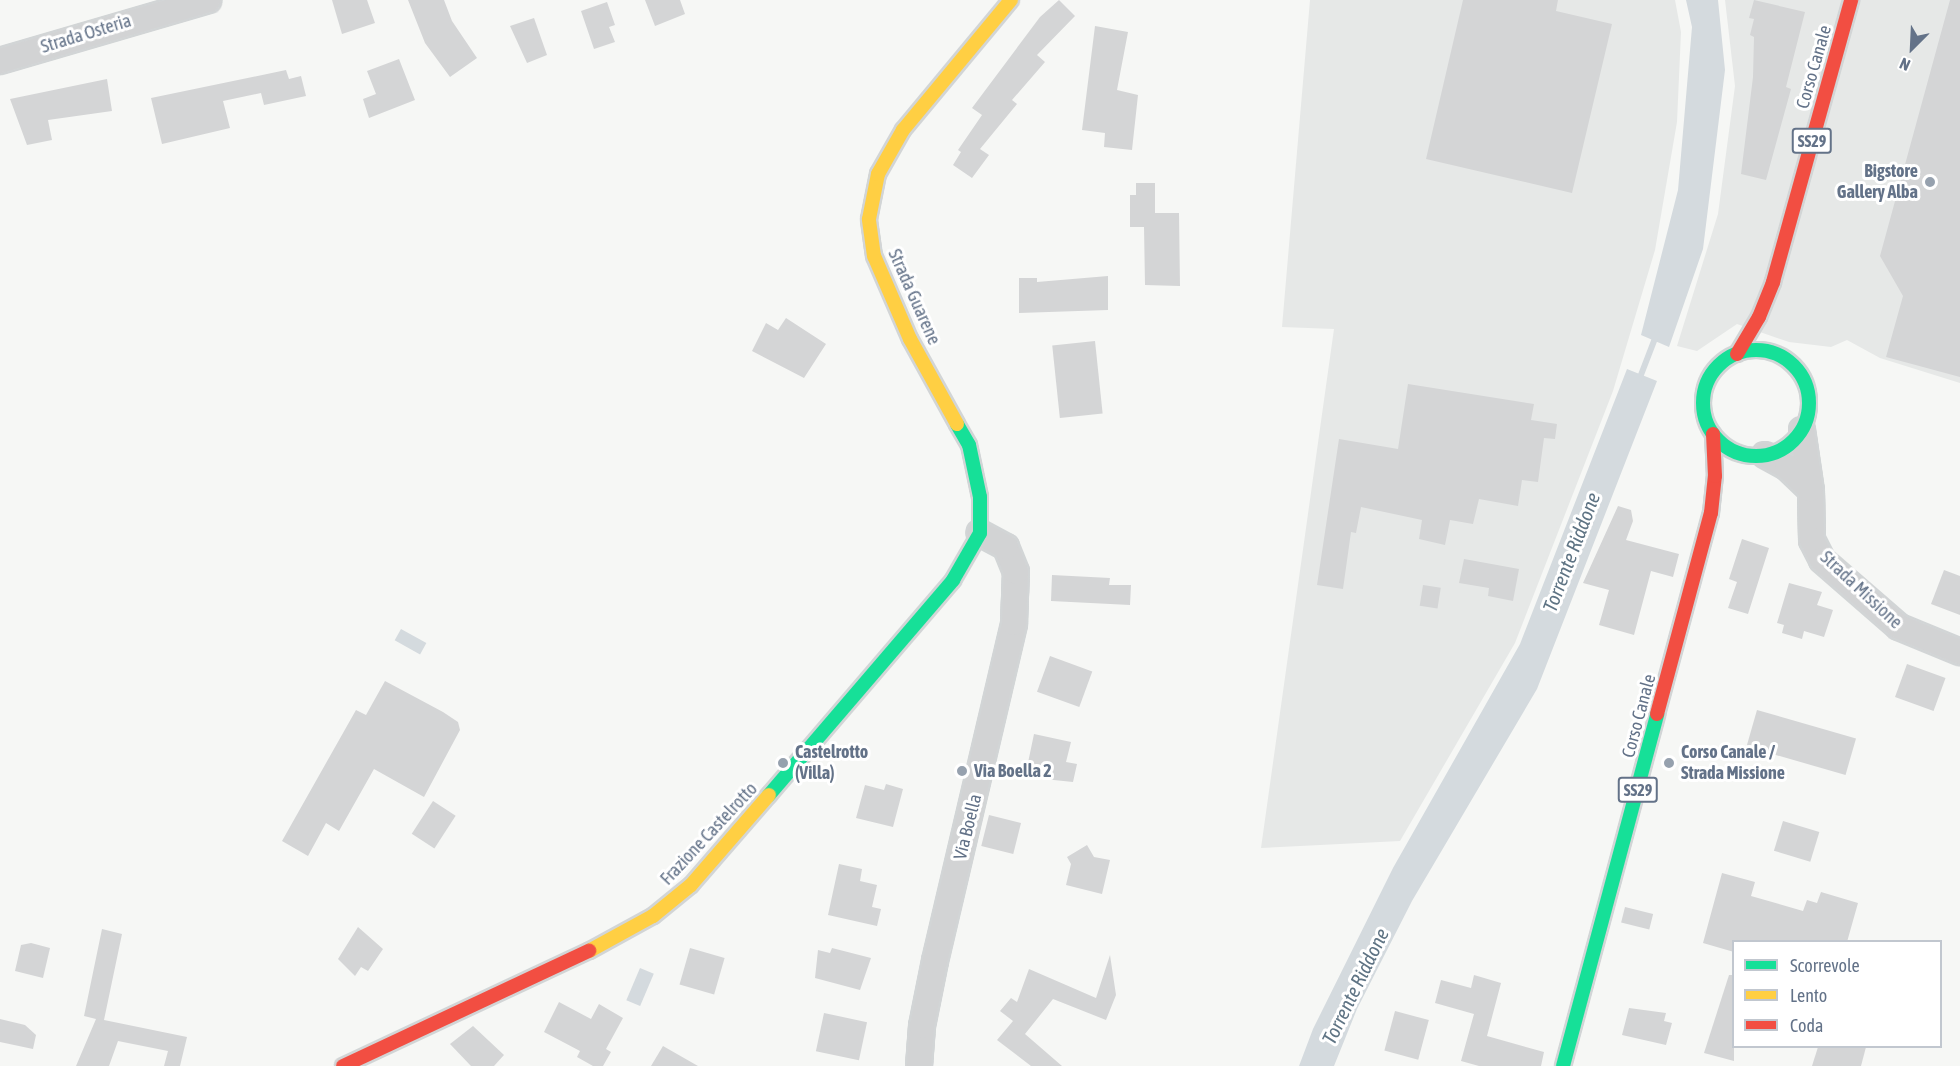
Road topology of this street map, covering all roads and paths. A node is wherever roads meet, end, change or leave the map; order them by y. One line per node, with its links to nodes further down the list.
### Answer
1 (207, 0): 4 (street, Strada Osteria)
2 (1011, 0): 15 (main road, Strada Guarene)
3 (1851, 0): 5 (main road, Corso Canale / SS29)
4 (0, 61)
5 (1773, 282): 6 (main road, Corso Canale); 7 (main road, Corso Canale)
6 (1737, 354): 7 (main road); 9 (main road, Corso Canale)
7 (1782, 356): 8 (main road, Corso Canale)
8 (1802, 430): 10 (main road); 13 (street, Strada Missione)
9 (1713, 434): 10 (main road); 14 (main road, Corso Canale / SS29)
10 (1758, 455): 11 (main road); 13 (street)
11 (1739, 468)
12 (1728, 484): 14 (main road, Corso Canale / SS29)
13 (1811, 491): 16 (street, Strada Missione)
14 (1711, 513): 19 (main road, Corso Canale / SS29)
15 (980, 533): 17 (main road, Frazione Castelrotto); 18 (street, Via Boella)
16 (1960, 652)
17 (343, 1066)
18 (919, 1066)
19 (1563, 1066)

